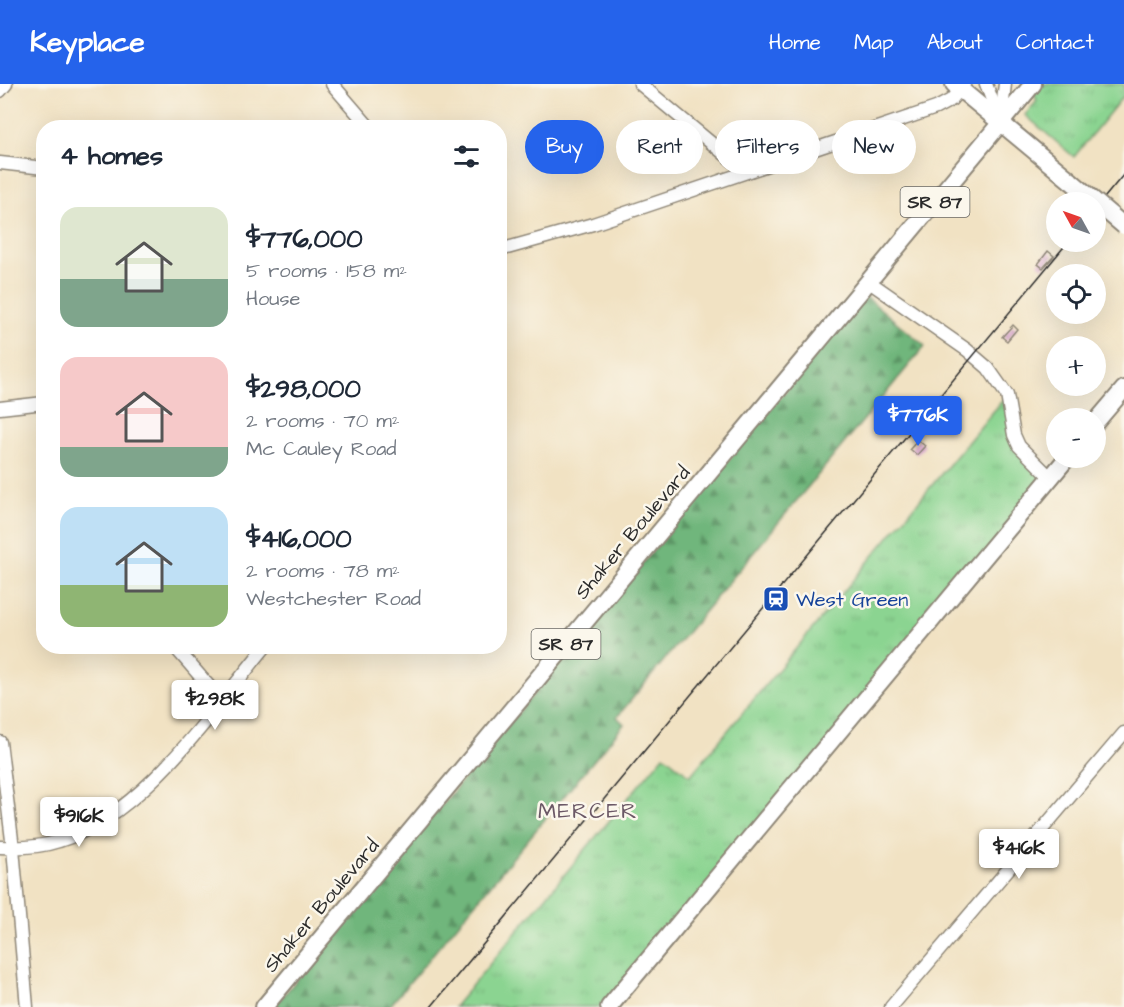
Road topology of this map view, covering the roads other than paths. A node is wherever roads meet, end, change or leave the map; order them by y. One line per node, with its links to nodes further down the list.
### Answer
1 (6, 84): 8 (street)
2 (332, 84): 9 (street)
3 (640, 84): 11 (street)
4 (986, 84): 10 (street)
5 (1005, 84): 10 (street)
6 (1033, 84): 10 (main road, Shaker Boulevard / SR 87)
7 (960, 86): 10 (main road); 12 (street)
8 (0, 91)
9 (363, 120)
10 (1001, 123): 16 (main road, bridge); 18 (main road, Shaker Boulevard / SR 87)
11 (715, 146)
12 (820, 146)
13 (0, 162): 14 (street)
14 (36, 167)
15 (736, 174): 17 (street)
16 (1124, 226)
17 (507, 248)
18 (868, 281): 24 (street); 33 (main road, Shaker Boulevard / SR 87)
19 (1124, 389): 22 (main road)
20 (36, 404): 21 (street)
21 (0, 408)
22 (1106, 410)
23 (1058, 468): 24 (main road)
24 (1050, 477): 34 (main road)
25 (181, 654): 27 (street)
26 (259, 654): 27 (street)
27 (221, 700): 31 (street)
28 (1124, 733): 35 (street)
29 (0, 742): 31 (street)
30 (0, 848): 31 (street)
31 (13, 848): 32 (street)
32 (27, 1007)
33 (264, 1007)
34 (609, 1007)
35 (891, 1007)

